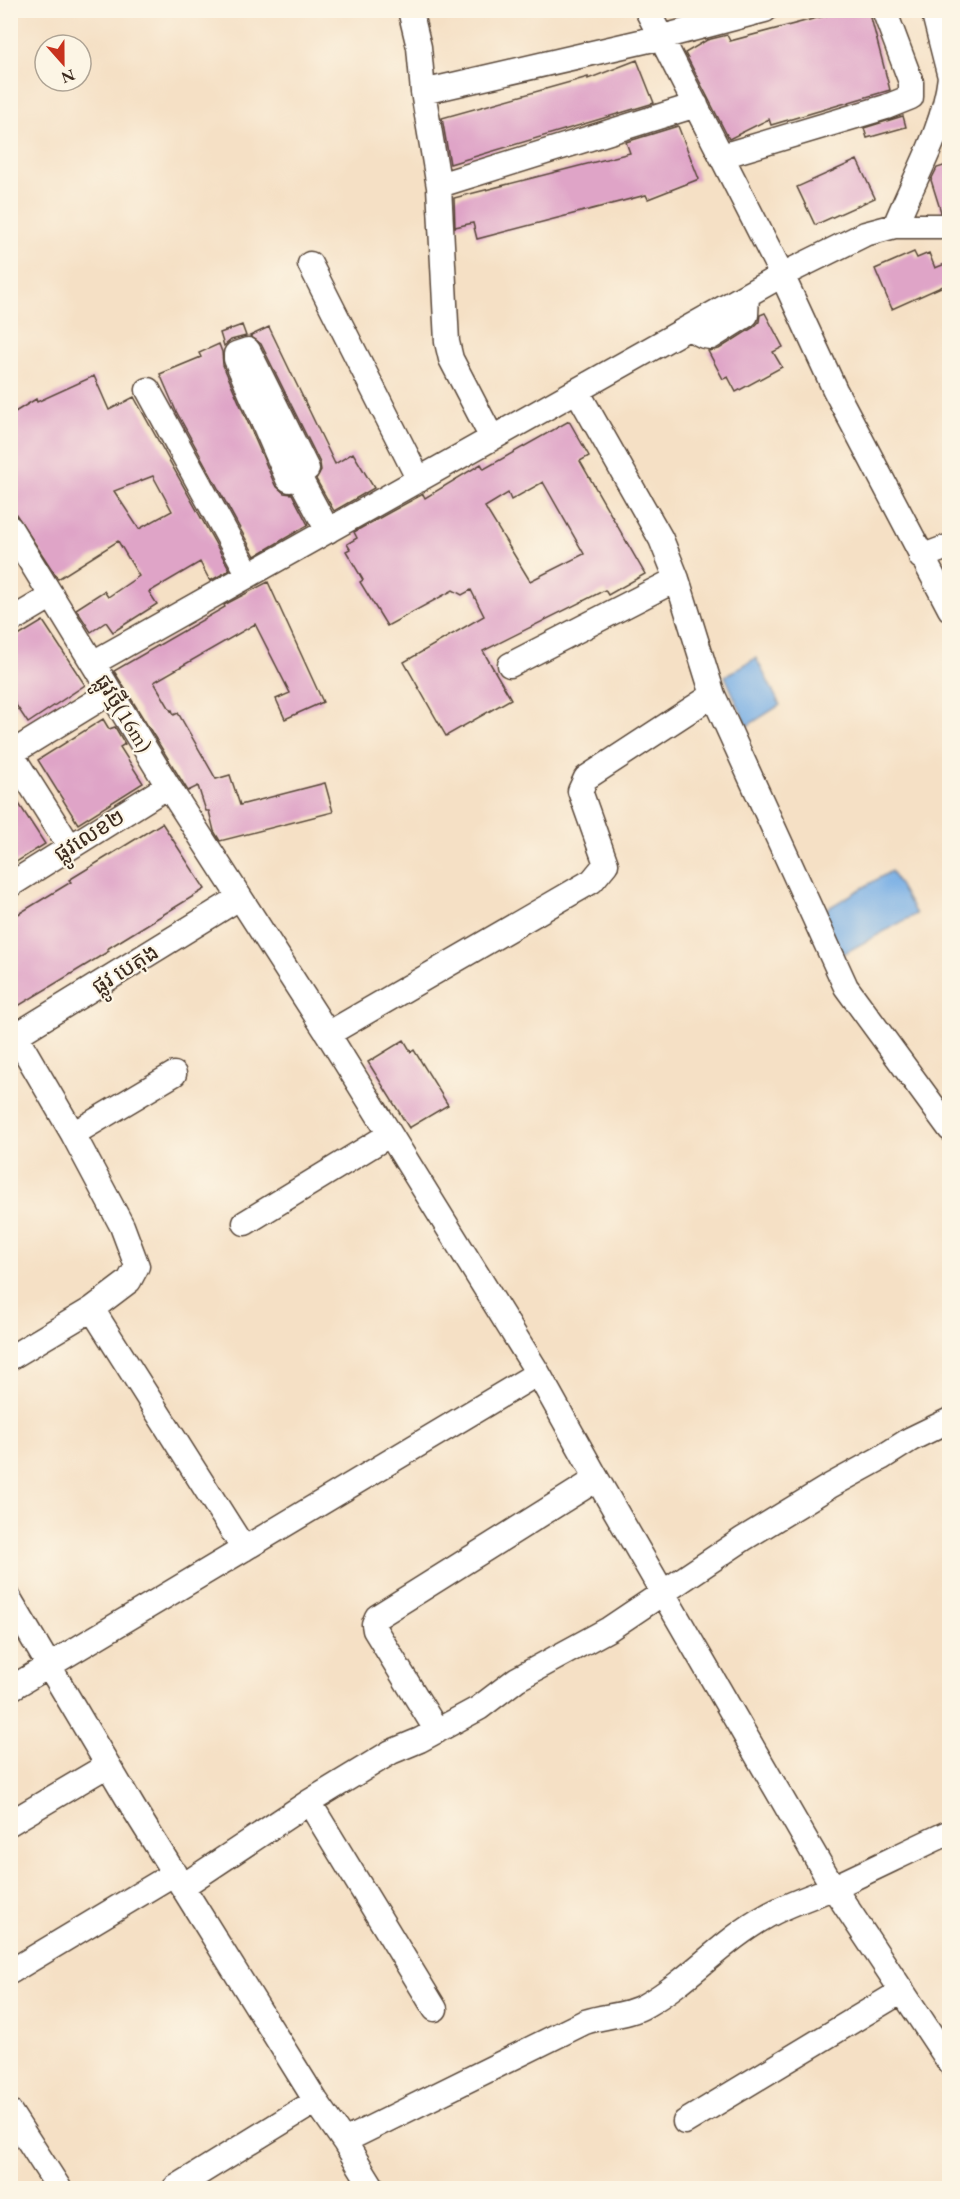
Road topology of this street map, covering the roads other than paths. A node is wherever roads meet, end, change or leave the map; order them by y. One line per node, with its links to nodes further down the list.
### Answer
1 (410, 10): 8 (street)
2 (647, 10): 6 (street)
3 (765, 10): 6 (street)
4 (884, 10): 10 (street)
5 (933, 10): 7 (street)
6 (662, 37): 8 (street); 9 (street)
7 (949, 86): 12 (street)
8 (423, 92): 11 (street)
9 (696, 105): 10 (street); 11 (street)
10 (722, 156): 15 (street)
11 (439, 187): 18 (street)
12 (895, 226): 13 (street); 15 (street)
13 (950, 226)
14 (310, 264): 20 (street)
15 (782, 275): 17 (street); 24 (street)
16 (148, 390): 25 (street)
17 (577, 391): 18 (street); 26 (street)
18 (492, 438): 20 (street)
19 (298, 475): 19 (street); 22 (street)
20 (419, 480): 22 (street)
21 (10, 528): 27 (street, ផ្លូវថ្មី(16m))
22 (328, 531): 25 (street)
23 (950, 546): 24 (street)
24 (921, 557): 28 (street)
25 (249, 575): 30 (street)
26 (676, 579): 31 (street); 33 (street)
27 (52, 596): 29 (street); 30 (street, ផ្លូវថ្មី(16m))
28 (950, 609)
29 (10, 621)
30 (93, 663): 32 (street, ផ្លូវថ្មី(16m))
31 (510, 665)
32 (111, 692): 34 (street); 35 (street, ផ្លូវថ្មី(16m))
33 (713, 695): 39 (street); 42 (street)
34 (11, 753): 36 (street)
35 (168, 786): 36 (street, ផ្លូវលេខ២); 38 (street, ផ្លូវថ្មី(16m))
36 (70, 847): 37 (street, ផ្លូវលេខ២)
37 (10, 885)
38 (239, 898): 39 (street, ផ្លូវថ្មី(16m)); 40 (street, ផ្លូវ បេតុង)
39 (328, 1034): 44 (street, ផ្លូវថ្មី(16m))
40 (13, 1037): 43 (street)
41 (174, 1074): 43 (street)
42 (950, 1130)
43 (73, 1134): 46 (street)
44 (389, 1135): 45 (street); 48 (street, ផ្លូវថ្មី(16m))
45 (245, 1223)
46 (92, 1310): 47 (street); 51 (street)
47 (10, 1358)
48 (538, 1373): 50 (street, ផ្លូវថ្មី(16m)); 51 (street)
49 (946, 1429): 52 (street)
50 (597, 1479): 52 (street, ផ្លូវថ្មី(16m)); 56 (street)
51 (244, 1550): 54 (street)
52 (662, 1592): 56 (street); 62 (street, ផ្លូវថ្មី(16m))
53 (10, 1600): 54 (street)
54 (49, 1666): 55 (street); 57 (street)
55 (10, 1689)
56 (437, 1731): 58 (street)
57 (108, 1765): 59 (street); 61 (street)
58 (309, 1802): 61 (street); 65 (street)
59 (10, 1823)
60 (950, 1832): 62 (street)
61 (179, 1880): 63 (street); 67 (street)
62 (833, 1887): 64 (street, ផ្លូវថ្មី(16m)); 70 (street)
63 (10, 1972)
64 (902, 1991): 66 (street, ផ្លូវថ្មី(16m)); 69 (street)
65 (435, 2010)
66 (950, 2063)
67 (316, 2102): 70 (street); 72 (street)
68 (10, 2112): 71 (street)
69 (685, 2122)
70 (344, 2141): 73 (street)
71 (59, 2188)
72 (175, 2188)
73 (373, 2188)

